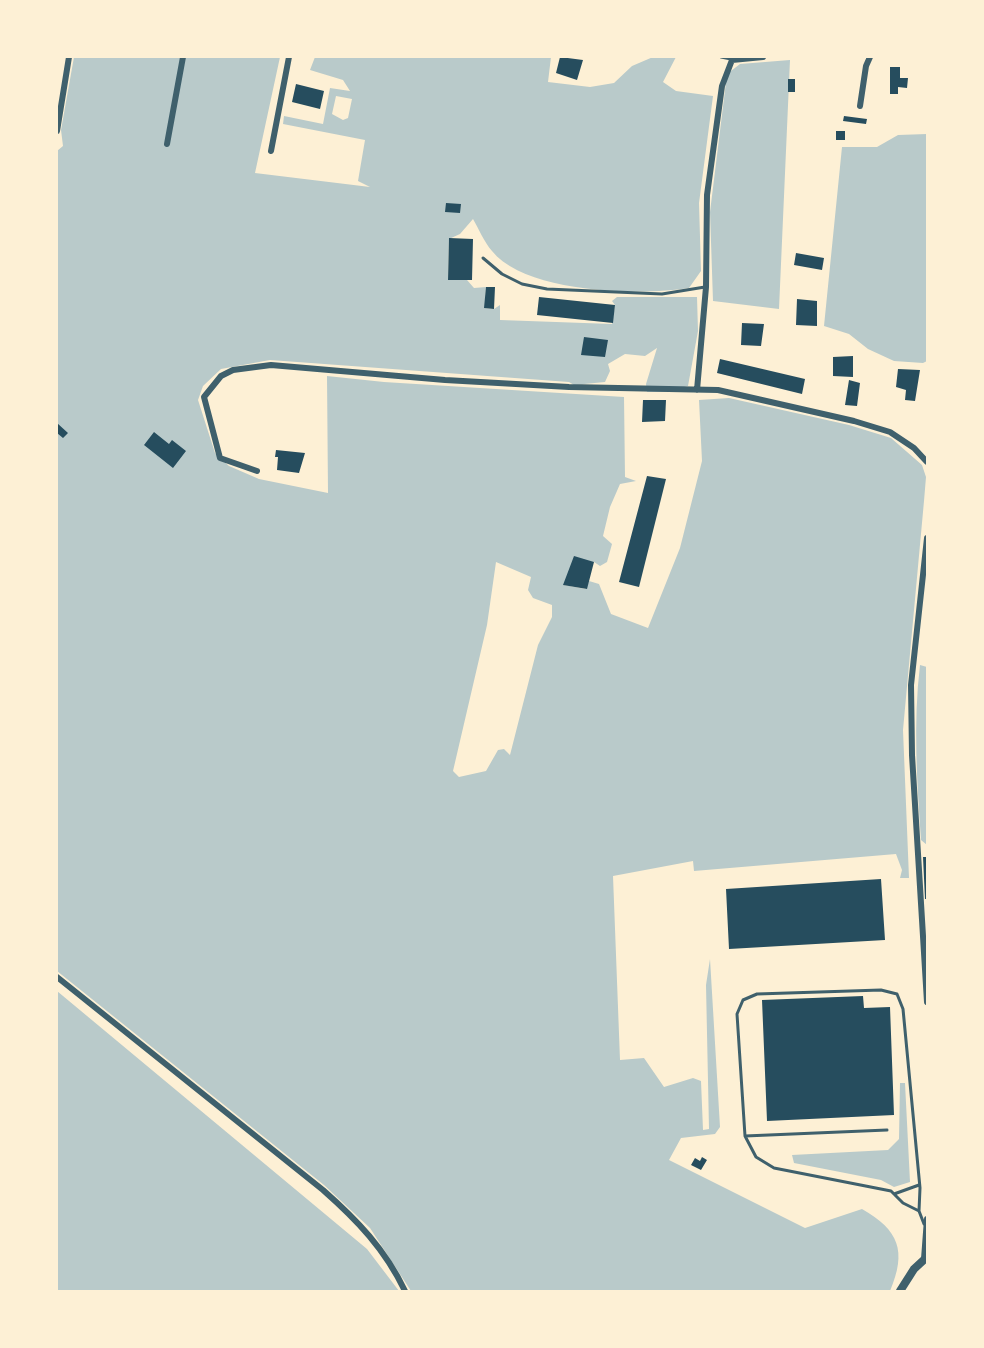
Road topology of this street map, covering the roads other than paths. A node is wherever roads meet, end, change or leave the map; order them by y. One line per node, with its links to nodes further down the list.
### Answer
1 (69, 57): 10 (street)
2 (183, 57): 11 (street)
3 (289, 57): 12 (street)
4 (721, 57): 8 (lane)
5 (763, 57): 7 (street)
6 (870, 57): 9 (street)
7 (745, 58): 8 (street)
8 (732, 60): 14 (street)
9 (861, 106)
10 (57, 131)
11 (167, 144)
12 (271, 151)
13 (483, 258): 14 (lane)
14 (706, 287): 15 (street)
15 (697, 390): 16 (street); 17 (street)
16 (927, 462)
17 (257, 471)
18 (927, 538): 19 (street)
19 (918, 850): 20 (street); 22 (street)
20 (927, 851)
21 (57, 977): 31 (street)
22 (927, 1002)
23 (887, 1130): 24 (lane)
24 (745, 1136): 25 (lane); 26 (lane)
25 (920, 1185): 26 (lane); 27 (lane)
26 (894, 1194): 27 (lane)
27 (919, 1211): 29 (lane)
28 (927, 1219): 29 (street)
29 (926, 1229): 30 (street)
30 (925, 1258): 32 (street)
31 (405, 1291)
32 (900, 1291)

